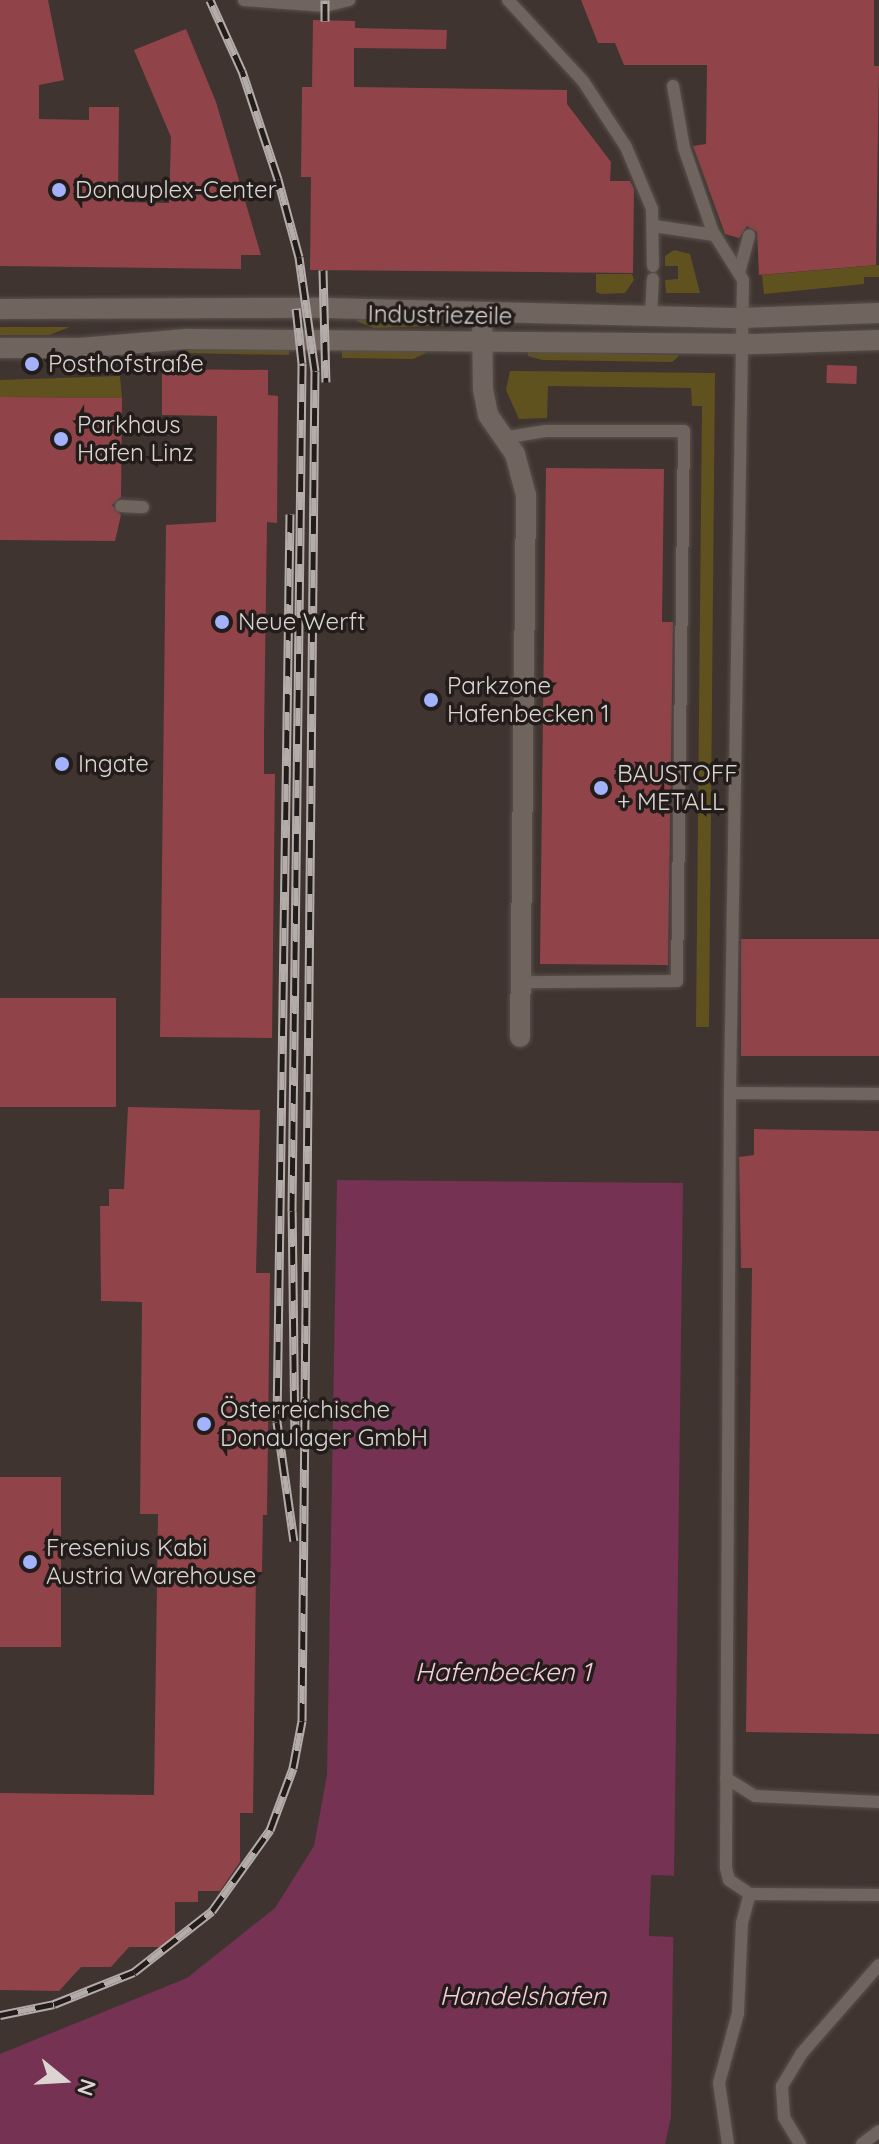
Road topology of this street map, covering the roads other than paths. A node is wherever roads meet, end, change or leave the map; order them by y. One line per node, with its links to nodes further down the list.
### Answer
1 (244, 0): 2 (lane)
2 (349, 0)
3 (508, 0): 5 (lane)
4 (673, 86): 6 (lane)
5 (654, 226): 6 (lane); 12 (lane)
6 (714, 235): 8 (lane)
7 (749, 235): 8 (lane)
8 (739, 273): 13 (lane)
9 (0, 309): 10 (main road, Industriezeile)
10 (482, 312): 12 (main road, Industriezeile); 15 (main road)
11 (879, 313): 13 (main road, Industriezeile)
12 (651, 315): 13 (main road, Industriezeile); 16 (main road)
13 (742, 318): 17 (lane)
14 (879, 340): 17 (main road, Industriezeile)
15 (481, 341): 16 (main road, Industriezeile); 18 (main road, Industriezeile); 19 (main road)
16 (651, 342): 17 (main road, Industriezeile)
17 (742, 344): 24 (lane)
18 (0, 348)
19 (502, 438): 22 (main road); 22 (lane)
20 (121, 506): 21 (lane)
21 (143, 507)
22 (521, 982): 23 (main road)
23 (520, 1037)
24 (730, 1093): 25 (lane); 26 (lane)
25 (879, 1094)
26 (726, 1778): 27 (lane); 28 (lane)
27 (879, 1802)
28 (750, 1894): 29 (lane); 32 (lane)
29 (879, 1895)
30 (879, 1965): 33 (lane)
31 (879, 2131): 34 (lane)
32 (728, 2144)
33 (800, 2144)
34 (862, 2144)

